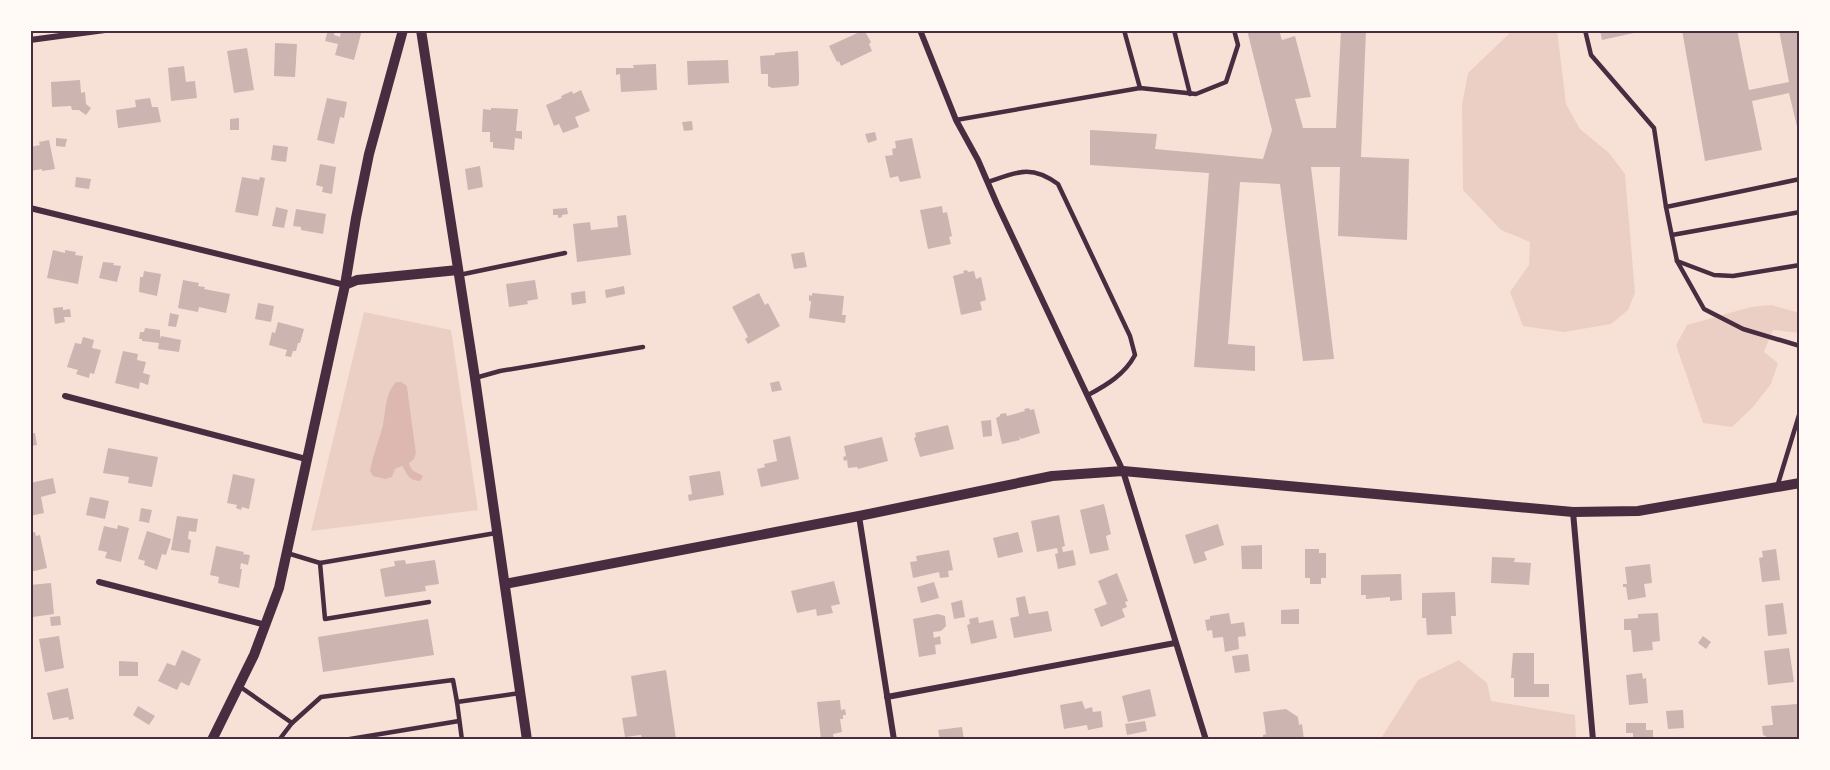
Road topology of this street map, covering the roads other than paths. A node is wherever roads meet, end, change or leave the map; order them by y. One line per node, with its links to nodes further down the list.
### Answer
1 (105, 30): 9 (street)
2 (403, 30): 23 (street)
3 (421, 30): 22 (street)
4 (920, 30): 12 (street)
5 (1124, 30): 10 (lane)
6 (1174, 30): 11 (lane)
7 (1234, 30): 11 (lane)
8 (1585, 30): 15 (lane)
9 (30, 40)
10 (1140, 88): 11 (lane); 12 (lane)
11 (1190, 94)
12 (956, 120): 14 (street)
13 (1800, 179): 15 (lane)
14 (988, 182): 27 (street); 27 (lane)
15 (1666, 207): 18 (lane)
16 (30, 208): 23 (street)
17 (1800, 212): 18 (lane)
18 (1672, 235): 20 (lane)
19 (565, 253): 22 (lane)
20 (1677, 261): 21 (lane); 24 (lane)
21 (1800, 265)
22 (458, 273): 23 (street); 26 (street)
23 (345, 285): 30 (street)
24 (1800, 346)
25 (643, 347): 26 (lane)
26 (475, 378): 36 (street)
27 (1088, 395): 31 (street)
28 (65, 396): 30 (street)
29 (1800, 412): 33 (lane)
30 (306, 459): 37 (street)
31 (1123, 471): 34 (street); 35 (street); 43 (street)
32 (1800, 483): 33 (street)
33 (1777, 487): 34 (street)
34 (1573, 512): 57 (street)
35 (859, 516): 40 (street); 46 (street)
36 (498, 533): 38 (lane); 40 (street)
37 (287, 553): 38 (lane); 42 (street)
38 (320, 563): 41 (lane)
39 (99, 582): 42 (street)
40 (505, 584): 45 (street)
41 (429, 602)
42 (266, 625): 44 (street)
43 (1175, 643): 46 (street); 56 (street)
44 (239, 686): 49 (lane); 51 (street)
45 (520, 693): 47 (lane); 54 (street)
46 (887, 697): 55 (street)
47 (457, 702): 48 (lane); 49 (lane)
48 (459, 721): 52 (lane); 53 (lane)
49 (292, 723): 50 (lane)
50 (282, 739)
51 (212, 740)
52 (344, 740)
53 (462, 740)
54 (527, 740)
55 (894, 740)
56 (1206, 740)
57 (1593, 740)

